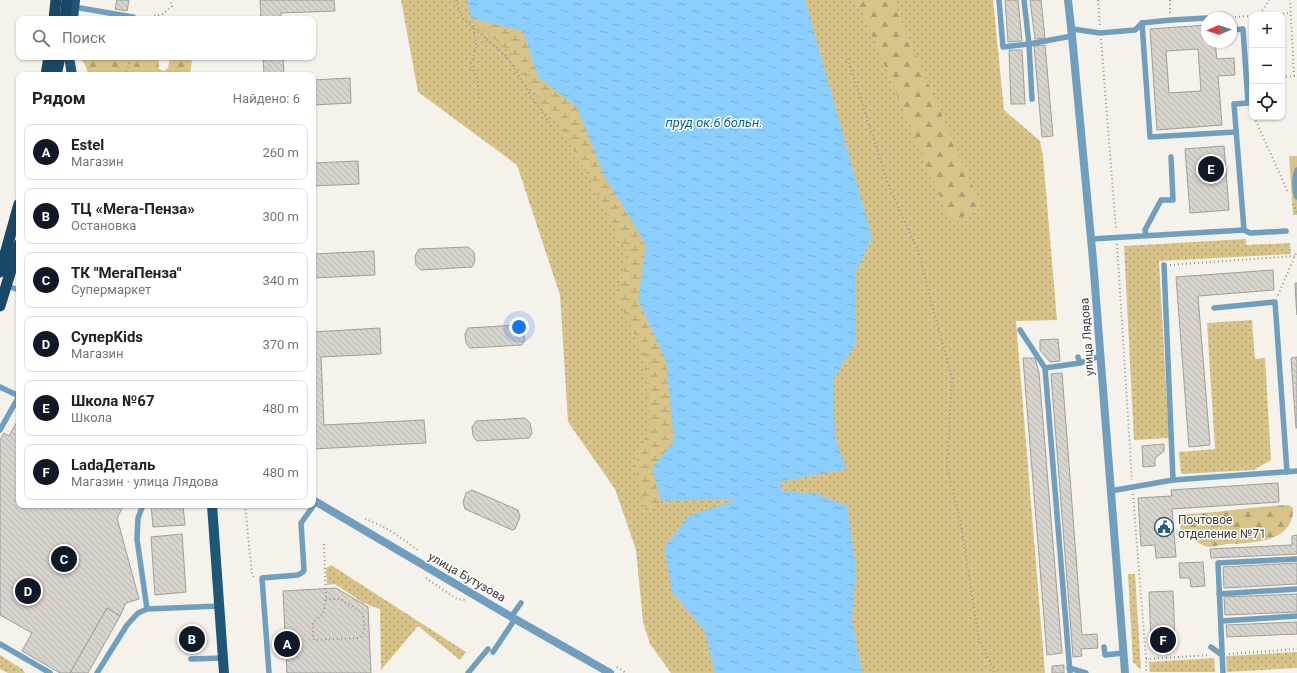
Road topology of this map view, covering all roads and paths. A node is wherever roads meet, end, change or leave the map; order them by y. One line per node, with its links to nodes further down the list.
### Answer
1 (56, 0): 15 (highway)
2 (170, 0): 19 (path)
3 (456, 0): 25 (path)
4 (999, 0): 29 (lane)
5 (1024, 0): 29 (lane)
6 (1068, 0): 27 (street, улица Лядова)
7 (1098, 0): 28 (path)
8 (1170, 0): 23 (path)
9 (1269, 0): 12 (path)
10 (1290, 0): 14 (path)
11 (72, 2): 16 (highway); 17 (main road); 18 (lane)
12 (1262, 12)
13 (1285, 13): 14 (path)
14 (1290, 13): 39 (path)
15 (54, 16)
16 (66, 16)
17 (73, 16)
18 (128, 16)
19 (155, 16)
20 (1249, 16): 21 (path)
21 (1237, 17)
22 (1201, 18): 23 (lane)
23 (1170, 20): 24 (lane)
24 (1142, 23): 28 (lane); 44 (lane)
25 (473, 28): 41 (path); 43 (path)
26 (1237, 30): 44 (lane)
27 (1072, 33): 28 (lane); 29 (lane); 56 (street, улица Лядова)
28 (1100, 33): 55 (path)
29 (1029, 44): 40 (lane)
30 (848, 59): 114 (path)
31 (48, 60): 35 (highway)
32 (59, 60): 36 (highway)
33 (69, 60): 37 (main road)
34 (130, 60): 38 (path)
35 (46, 72)
36 (57, 72)
37 (71, 72)
38 (126, 72)
39 (1285, 77)
40 (1032, 99)
41 (479, 101)
42 (1255, 120): 47 (path)
43 (552, 126)
44 (1235, 132): 52 (lane)
45 (1171, 157): 54 (lane)
46 (1297, 170): 48 (lane)
47 (1288, 193)
48 (1297, 197)
49 (1291, 200): 50 (path)
50 (1297, 214)
51 (16, 230): 61 (highway)
52 (1244, 230): 53 (lane); 54 (lane)
53 (1286, 231)
54 (1146, 236): 55 (lane)
55 (1117, 238): 56 (lane); 79 (path)
56 (1090, 240): 68 (street, улица Лядова)
57 (1297, 251): 58 (path)
58 (1295, 256): 60 (path); 64 (path)
59 (16, 259): 62 (highway)
60 (1164, 265): 78 (lane)
61 (0, 272)
62 (7, 286): 63 (lane); 65 (highway)
63 (16, 289)
64 (1275, 302): 66 (lane); 77 (lane)
65 (0, 306)
66 (1214, 308)
67 (1020, 330): 71 (lane)
68 (1100, 356): 70 (lane); 80 (street, улица Лядова)
69 (1078, 357): 70 (lane)
70 (1080, 363): 71 (lane)
71 (1045, 368): 107 (lane)
72 (0, 387): 73 (lane)
73 (16, 395)
74 (16, 401): 75 (lane)
75 (0, 430)
76 (1297, 471): 77 (lane)
77 (1287, 472): 78 (lane)
78 (1173, 480): 79 (lane)
79 (1133, 486): 80 (lane); 117 (path)
80 (1110, 491): 103 (street, улица Лядова)
81 (316, 502): 98 (street, улица Бутузова)
82 (142, 508): 96 (lane)
83 (212, 508): 95 (main road)
84 (245, 508): 90 (path)
85 (311, 508): 90 (lane)
86 (363, 519): 88 (path)
87 (324, 544): 93 (path)
88 (418, 554)
89 (1297, 559): 92 (lane)
90 (262, 578): 111 (lane)
91 (1297, 589): 92 (lane)
92 (1219, 594): 99 (lane)
93 (326, 599): 93 (path)
94 (521, 603): 98 (lane)
95 (219, 606): 96 (lane); 105 (main road)
96 (147, 609): 109 (lane)
97 (1297, 616): 99 (lane)
98 (513, 618): 112 (lane); 113 (street, улица Бутузова)
99 (1221, 621): 104 (lane)
100 (0, 644): 108 (lane)
101 (1104, 647): 103 (lane)
102 (1211, 647): 104 (lane)
103 (1123, 653): 116 (street, улица Лядова)
104 (1222, 655): 118 (lane)
105 (223, 658): 106 (lane); 110 (main road)
106 (192, 659)
107 (1070, 670): 115 (lane)
108 (50, 673)
109 (98, 673)
110 (224, 673)
111 (269, 673)
112 (468, 673)
113 (610, 673)
114 (994, 673)
115 (1086, 673)
116 (1124, 673)
117 (1146, 673)
118 (1223, 673)

